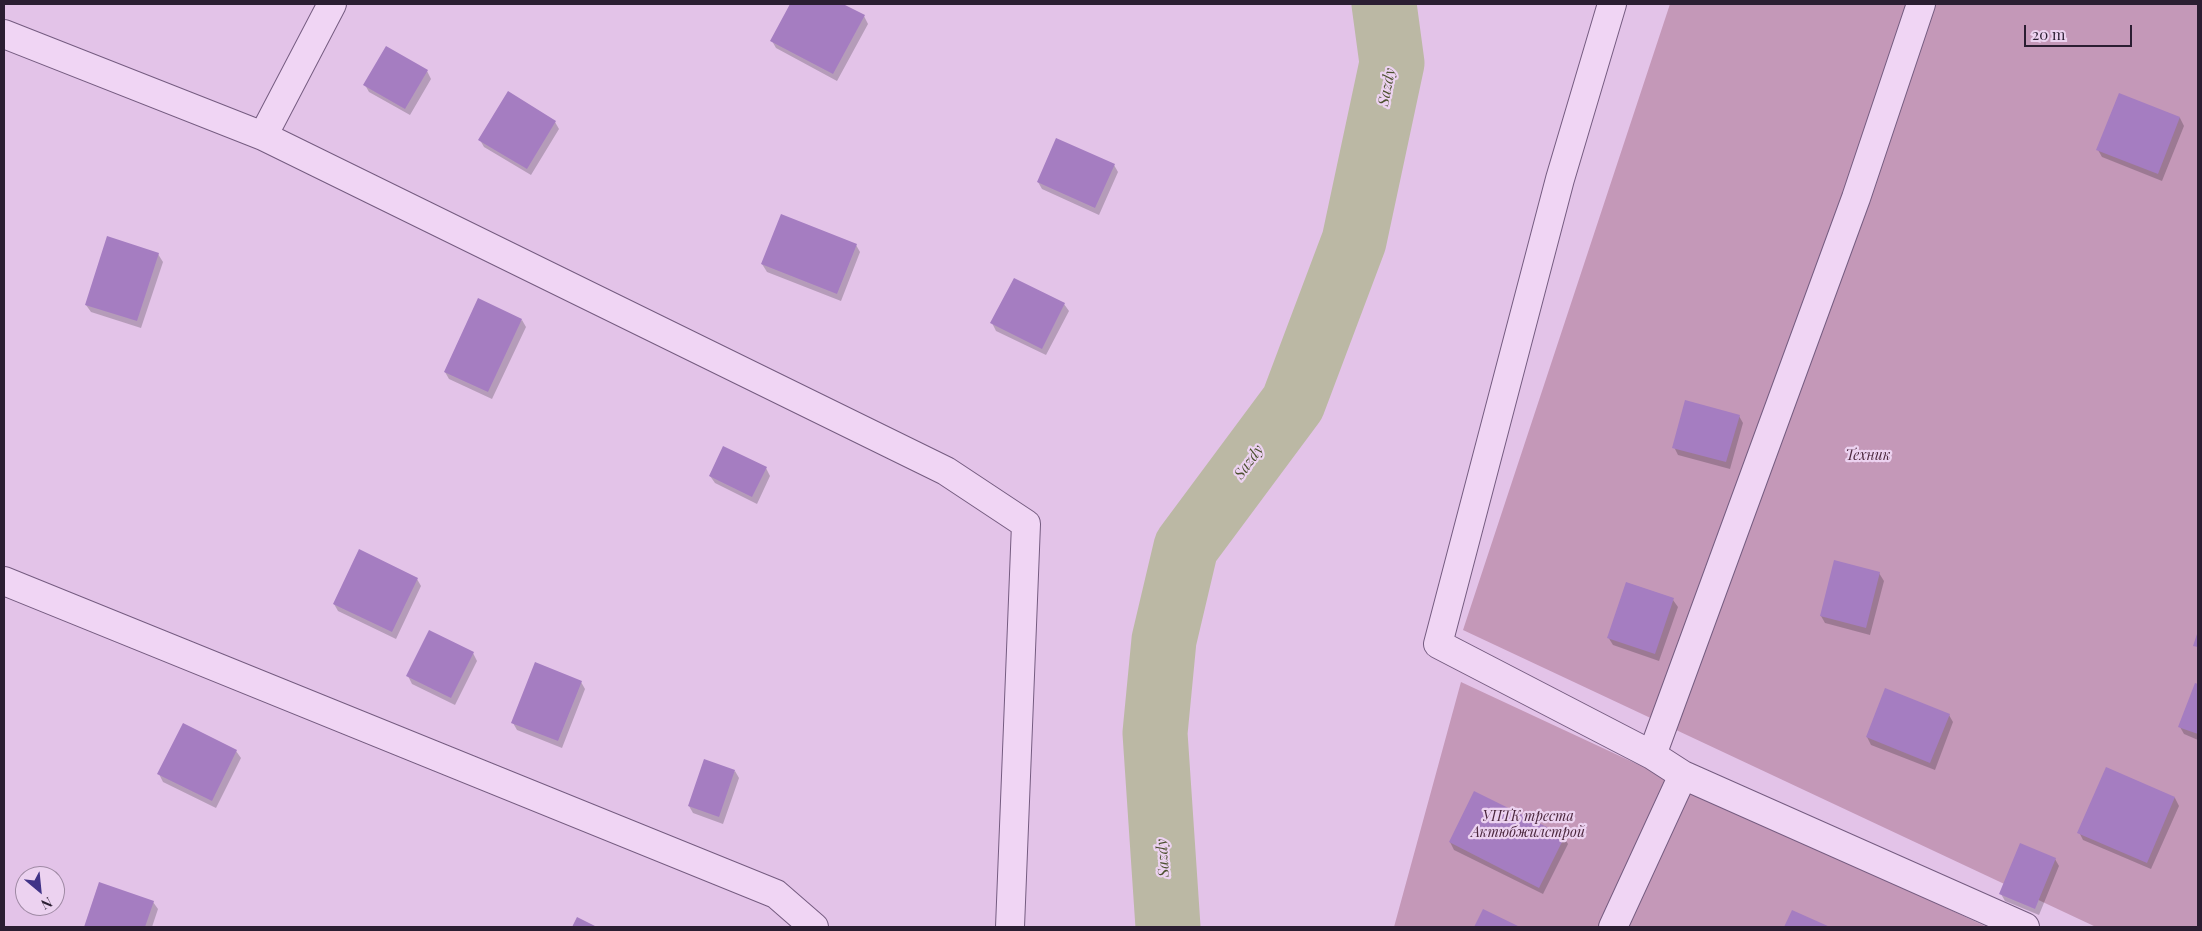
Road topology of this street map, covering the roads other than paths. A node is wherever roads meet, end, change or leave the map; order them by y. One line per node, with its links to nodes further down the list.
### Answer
1 (332, 4): 5 (lane)
2 (1612, 4): 7 (lane)
3 (1921, 4): 7 (lane)
4 (4, 34): 5 (lane)
5 (263, 136): 10 (lane)
6 (4, 582): 9 (lane)
7 (1652, 755): 8 (lane)
8 (1683, 775): 11 (lane); 12 (lane)
9 (814, 927)
10 (1010, 927)
11 (1613, 927)
12 (2025, 927)

